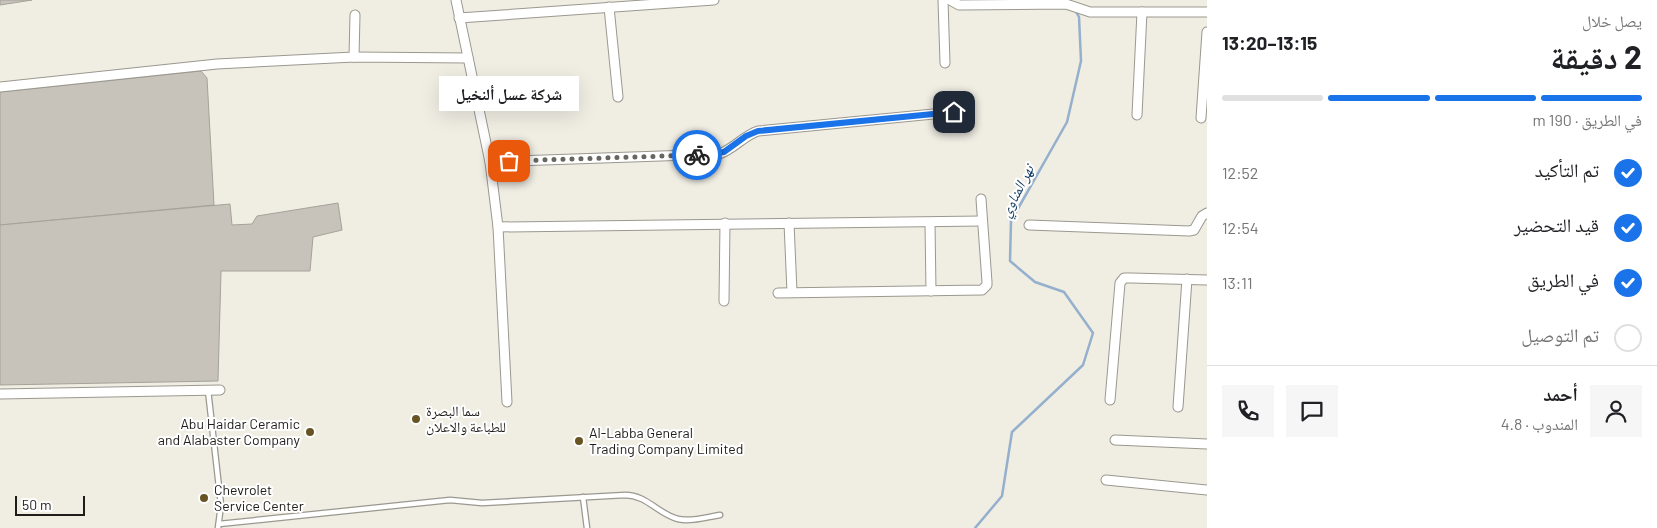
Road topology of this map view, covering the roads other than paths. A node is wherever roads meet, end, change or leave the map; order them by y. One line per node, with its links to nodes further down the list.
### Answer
1 (456, 0): 9 (street)
2 (714, 0): 5 (street)
3 (942, 0): 13 (street)
4 (950, 0): 6 (street)
5 (609, 7): 9 (street); 15 (street)
6 (1142, 12): 7 (street); 17 (street)
7 (1207, 12)
8 (355, 15): 11 (street)
9 (459, 18): 12 (street)
10 (1207, 32): 18 (street)
11 (354, 57): 12 (street); 14 (street)
12 (468, 58): 19 (street)
13 (945, 63)
14 (0, 86)
15 (618, 97)
16 (954, 112): 19 (street)
17 (1137, 115)
18 (1201, 118)
19 (490, 162): 27 (street)
20 (980, 199): 22 (street)
21 (1207, 212): 26 (street)
22 (982, 221): 25 (street); 30 (street)
23 (789, 222): 24 (street); 25 (street); 32 (street)
24 (725, 223): 27 (street); 33 (street)
25 (930, 223): 30 (street)
26 (1029, 225)
27 (498, 227): 38 (street)
28 (1187, 279): 29 (street); 37 (street); 39 (street)
29 (1207, 280)
30 (931, 291): 32 (street)
31 (778, 292): 32 (street)
32 (792, 292)
33 (724, 301)
34 (208, 389): 35 (street); 36 (street); 47 (lane)
35 (220, 390)
36 (0, 394)
37 (1110, 400)
38 (507, 402)
39 (1178, 407)
40 (1115, 440): 41 (street)
41 (1207, 444)
42 (1106, 480): 43 (street)
43 (1207, 490)
44 (583, 498): 45 (lane); 46 (lane); 49 (lane)
45 (720, 515)
46 (234, 522): 47 (lane); 48 (lane)
47 (218, 526)
48 (237, 528)
49 (587, 528)

